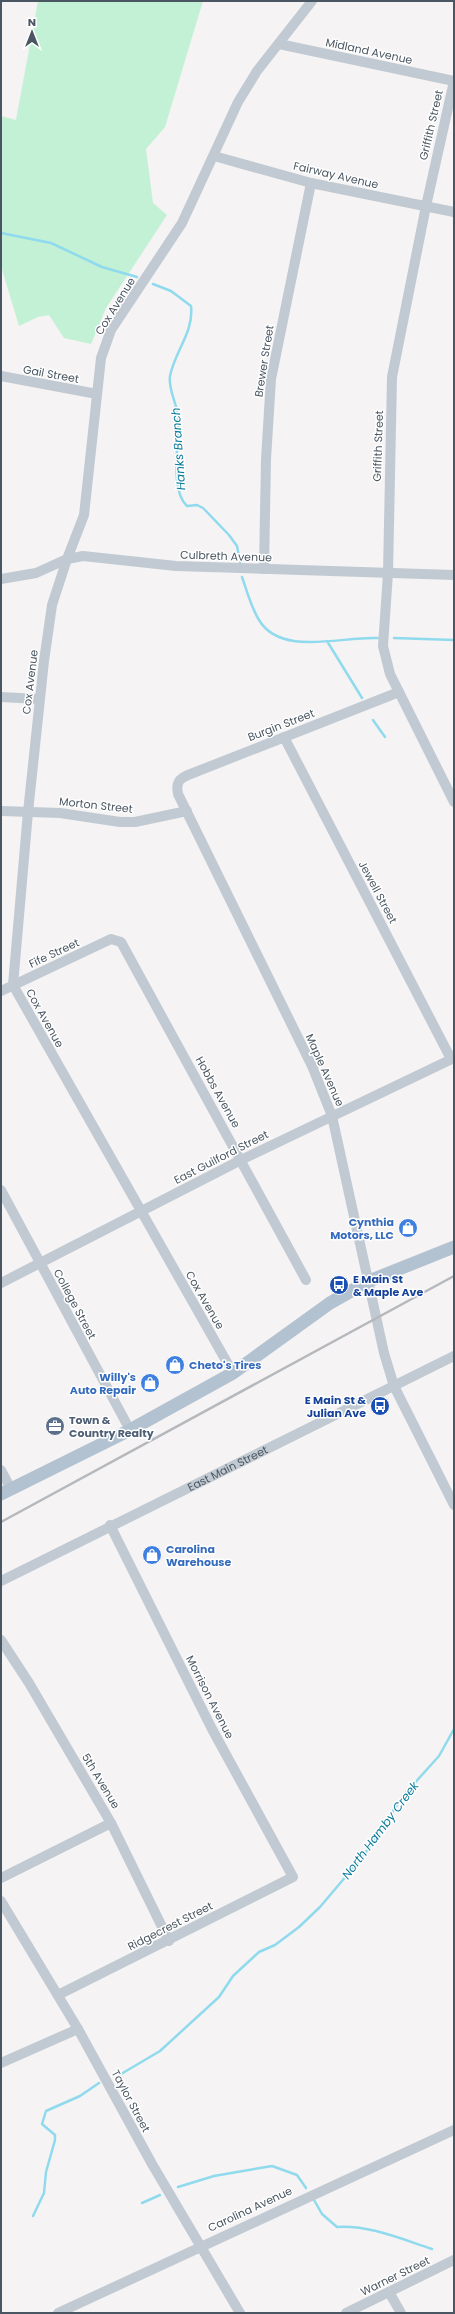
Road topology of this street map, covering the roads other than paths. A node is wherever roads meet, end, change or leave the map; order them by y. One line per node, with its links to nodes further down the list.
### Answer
1 (312, 1): 2 (street, Cox Avenue)
2 (279, 44): 3 (street, Midland Avenue); 4 (street, Cox Avenue)
3 (454, 81): 6 (street, Griffith Street)
4 (214, 156): 5 (street, Fairway Avenue); 9 (street, Cox Avenue)
5 (311, 183): 6 (street, Fairway Avenue); 11 (street, Brewer Street)
6 (426, 206): 7 (street, Fairway Avenue); 12 (street, Griffith Street)
7 (454, 212)
8 (1, 376): 9 (street, Gail Street)
9 (97, 394): 10 (street, Cox Avenue)
10 (67, 559): 11 (street, Culbreth Avenue); 14 (street, Culbreth Avenue); 17 (street, Cox Avenue)
11 (264, 569): 12 (street, Culbreth Avenue)
12 (388, 573): 13 (street, Culbreth Avenue); 15 (street, Griffith Street)
13 (454, 575)
14 (1, 579)
15 (399, 692): 18 (street, Burgin Street); 20 (street, Griffith Street)
16 (1, 697): 17 (street)
17 (39, 700): 23 (street, Cox Avenue)
18 (284, 737): 19 (street, Burgin Street); 27 (street, Jewell Street)
19 (177, 785): 22 (street, Maple Avenue)
20 (454, 802)
21 (1, 811): 23 (street, Morton Street)
22 (187, 811): 23 (street, Morton Street); 28 (street, Maple Avenue)
23 (28, 812): 25 (street, Cox Avenue)
24 (117, 939): 25 (street, Fife Street); 29 (street, Hobbs Avenue)
25 (13, 985): 26 (street, Fife Street); 31 (street, Cox Avenue)
26 (1, 991)
27 (453, 1058): 28 (street, East Guilford Street)
28 (332, 1116): 29 (street, East Guilford Street); 35 (street, Maple Avenue)
29 (241, 1160): 31 (street, East Guilford Street); 34 (street, Hobbs Avenue)
30 (1, 1190): 33 (street, College Street)
31 (141, 1212): 33 (street, East Guilford Street); 38 (street, Cox Avenue)
32 (454, 1247): 35 (main road)
33 (40, 1264): 36 (street, East Guilford Street); 40 (street, College Street)
34 (306, 1280)
35 (369, 1281): 38 (main road); 39 (street, Maple Avenue)
36 (1, 1283)
37 (454, 1356): 39 (street, East Main Street)
38 (233, 1373): 40 (main road)
39 (394, 1386): 43 (street, Maple Avenue); 44 (street, East Main Street)
40 (130, 1430): 42 (main road)
41 (1, 1470): 42 (street)
42 (6, 1491)
43 (454, 1505)
44 (110, 1525): 45 (street, East Main Street); 48 (street, Morrison Avenue)
45 (1, 1581)
46 (1, 1640): 47 (street, 5th Avenue)
47 (111, 1823): 49 (street); 51 (street, 5th Avenue)
48 (293, 1877): 51 (street, Ridgecrest Street)
49 (1, 1878)
50 (1, 1901): 52 (street, Taylor Street)
51 (169, 1941): 52 (street, Ridgecrest Street)
52 (58, 1995): 53 (street, Taylor Street)
53 (78, 2029): 54 (street); 56 (street, Taylor Street)
54 (1, 2063)
55 (454, 2130): 56 (street, Carolina Avenue)
56 (201, 2245): 59 (street, Carolina Avenue); 60 (street, Taylor Street)
57 (454, 2260): 58 (street, Warner Street)
58 (389, 2292): 61 (street, Warner Street); 62 (street)
59 (58, 2313)
60 (240, 2313)
61 (346, 2313)
62 (400, 2313)

